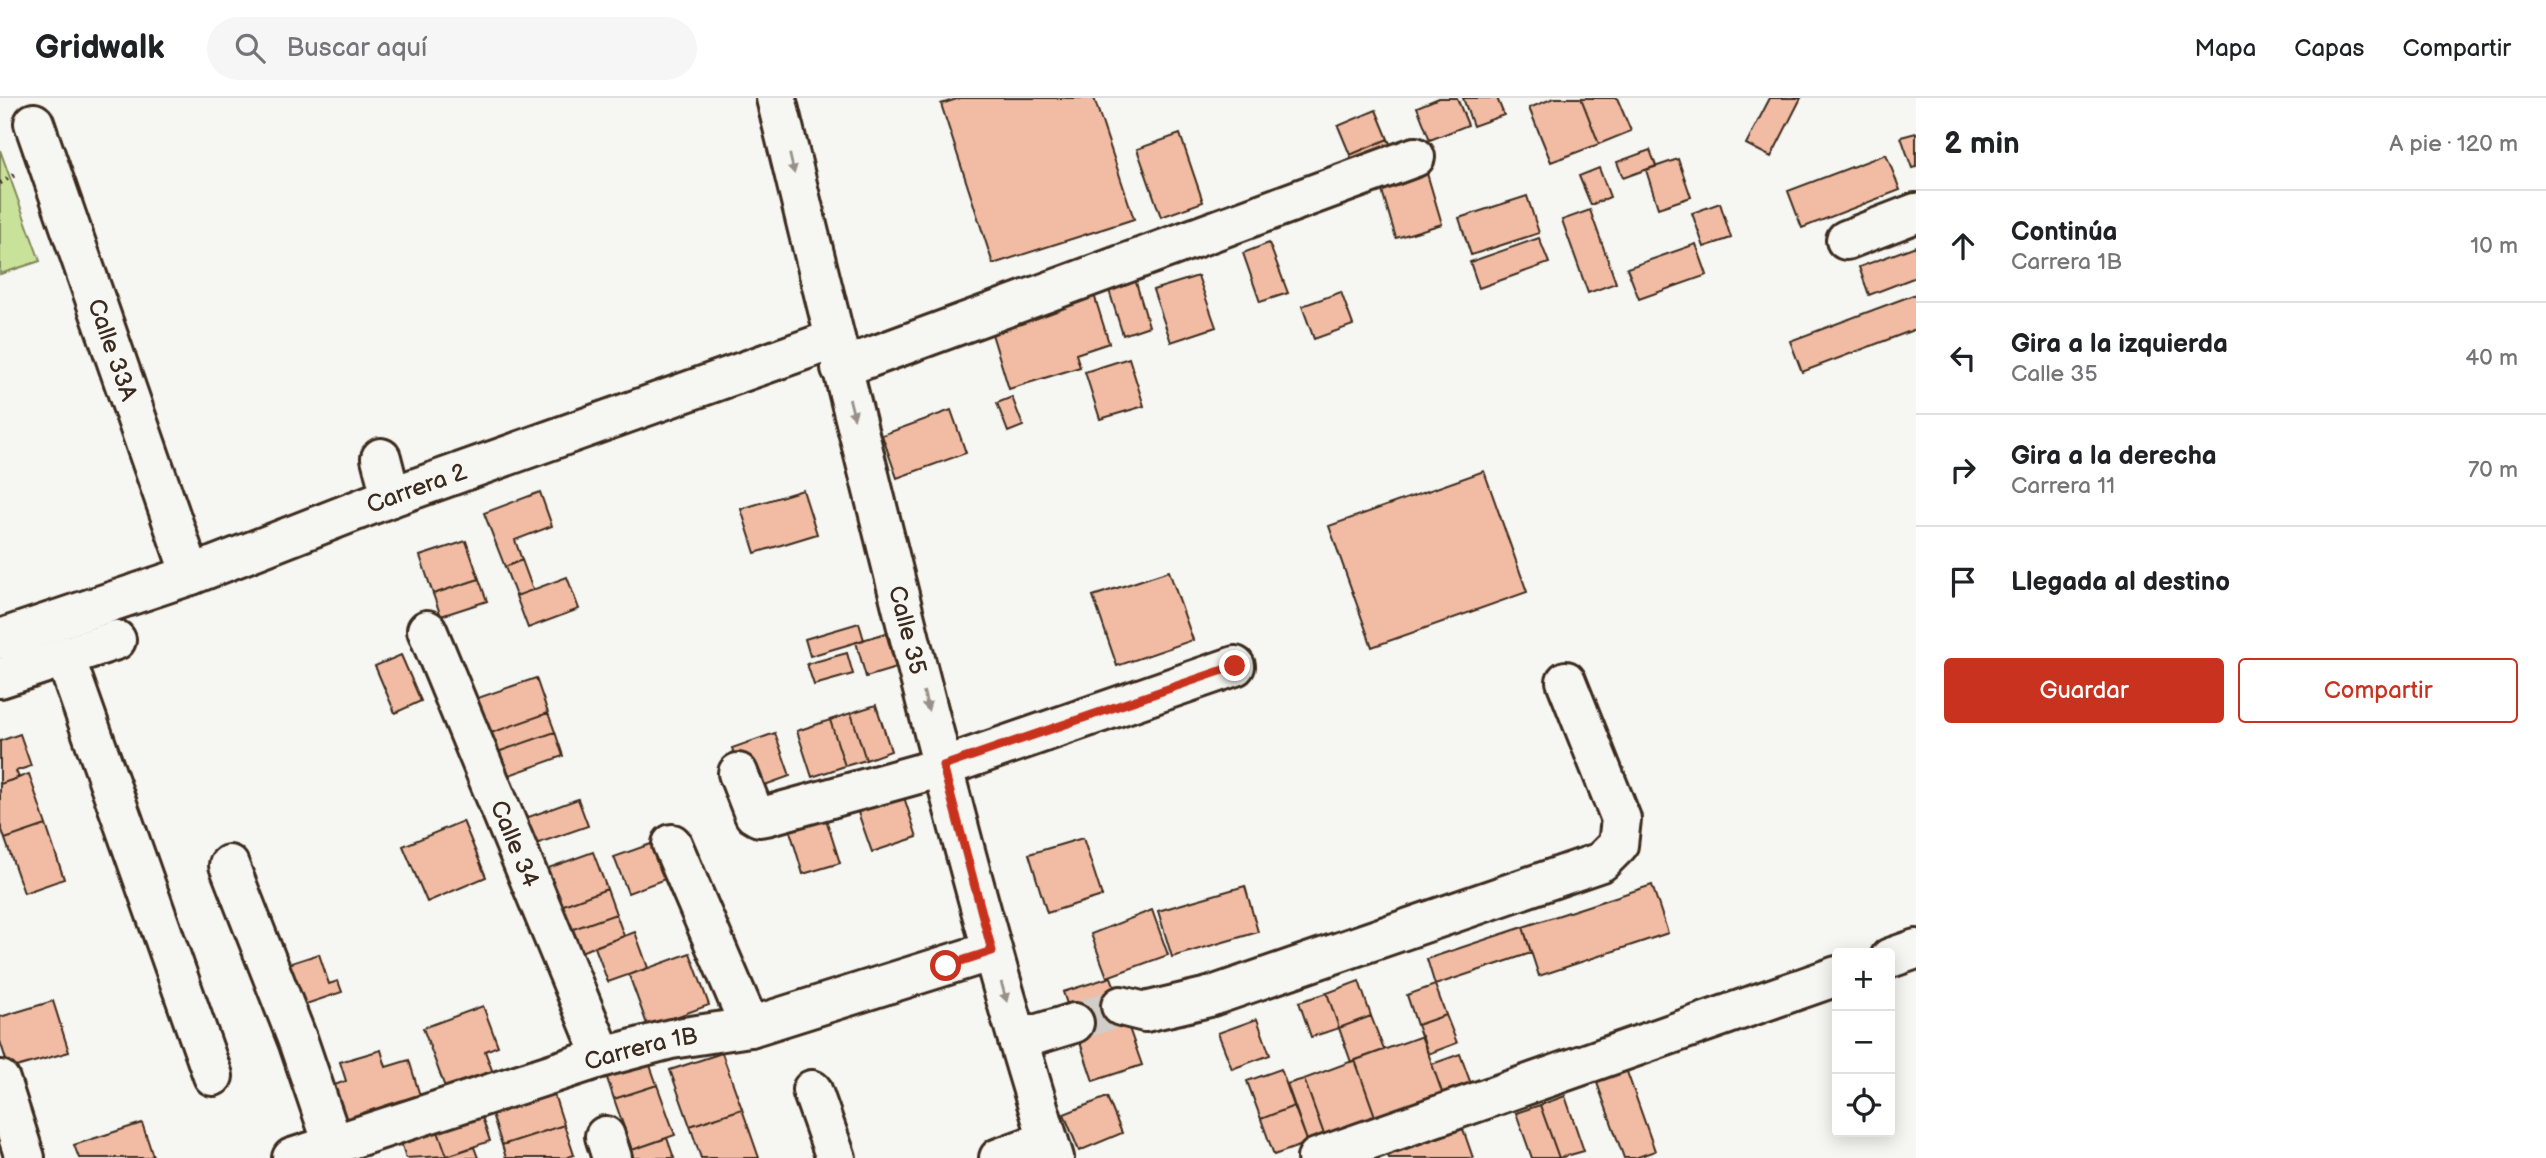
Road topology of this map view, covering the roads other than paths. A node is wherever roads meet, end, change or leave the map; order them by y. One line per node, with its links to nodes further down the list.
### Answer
1 (776, 98): 6 (street, Calle 35, one-way to 6)
2 (34, 123): 9 (street, Calle 33A)
3 (1415, 157): 6 (street, Carrera 2)
4 (1916, 213): 5 (street)
5 (1846, 240)
6 (838, 354): 8 (street, Carrera 2); 17 (street, Calle 35, one-way to 17)
7 (381, 458): 8 (street)
8 (391, 497): 9 (street, Carrera 2)
9 (191, 575): 11 (street, Carrera 2)
10 (427, 630): 29 (street, Calle 34)
11 (0, 639)
12 (116, 640): 13 (street)
13 (65, 657): 15 (street); 30 (street)
14 (1235, 666): 17 (street)
15 (0, 678)
16 (1566, 681): 25 (street)
17 (943, 766): 18 (street); 22 (street, Calle 35)
18 (738, 773)
19 (672, 844): 27 (street)
20 (229, 865): 33 (street)
21 (1916, 949): 23 (street)
22 (992, 951): 27 (street, Carrera 1B); 28 (street, Calle 35, one-way to 28)
23 (1895, 956)
24 (1832, 978): 39 (street)
25 (1121, 1006)
26 (1074, 1023): 28 (street)
27 (750, 1027): 29 (street, Carrera 1B)
28 (1018, 1040): 34 (street, Calle 35)
29 (603, 1057): 33 (street, Carrera 1B)
30 (213, 1076)
31 (0, 1080): 35 (street)
32 (812, 1090): 37 (street)
33 (333, 1144): 36 (street, Carrera 1B)
34 (1051, 1149): 38 (street)
35 (25, 1158)
36 (292, 1158)
37 (836, 1158)
38 (999, 1158)
39 (1317, 1158)

